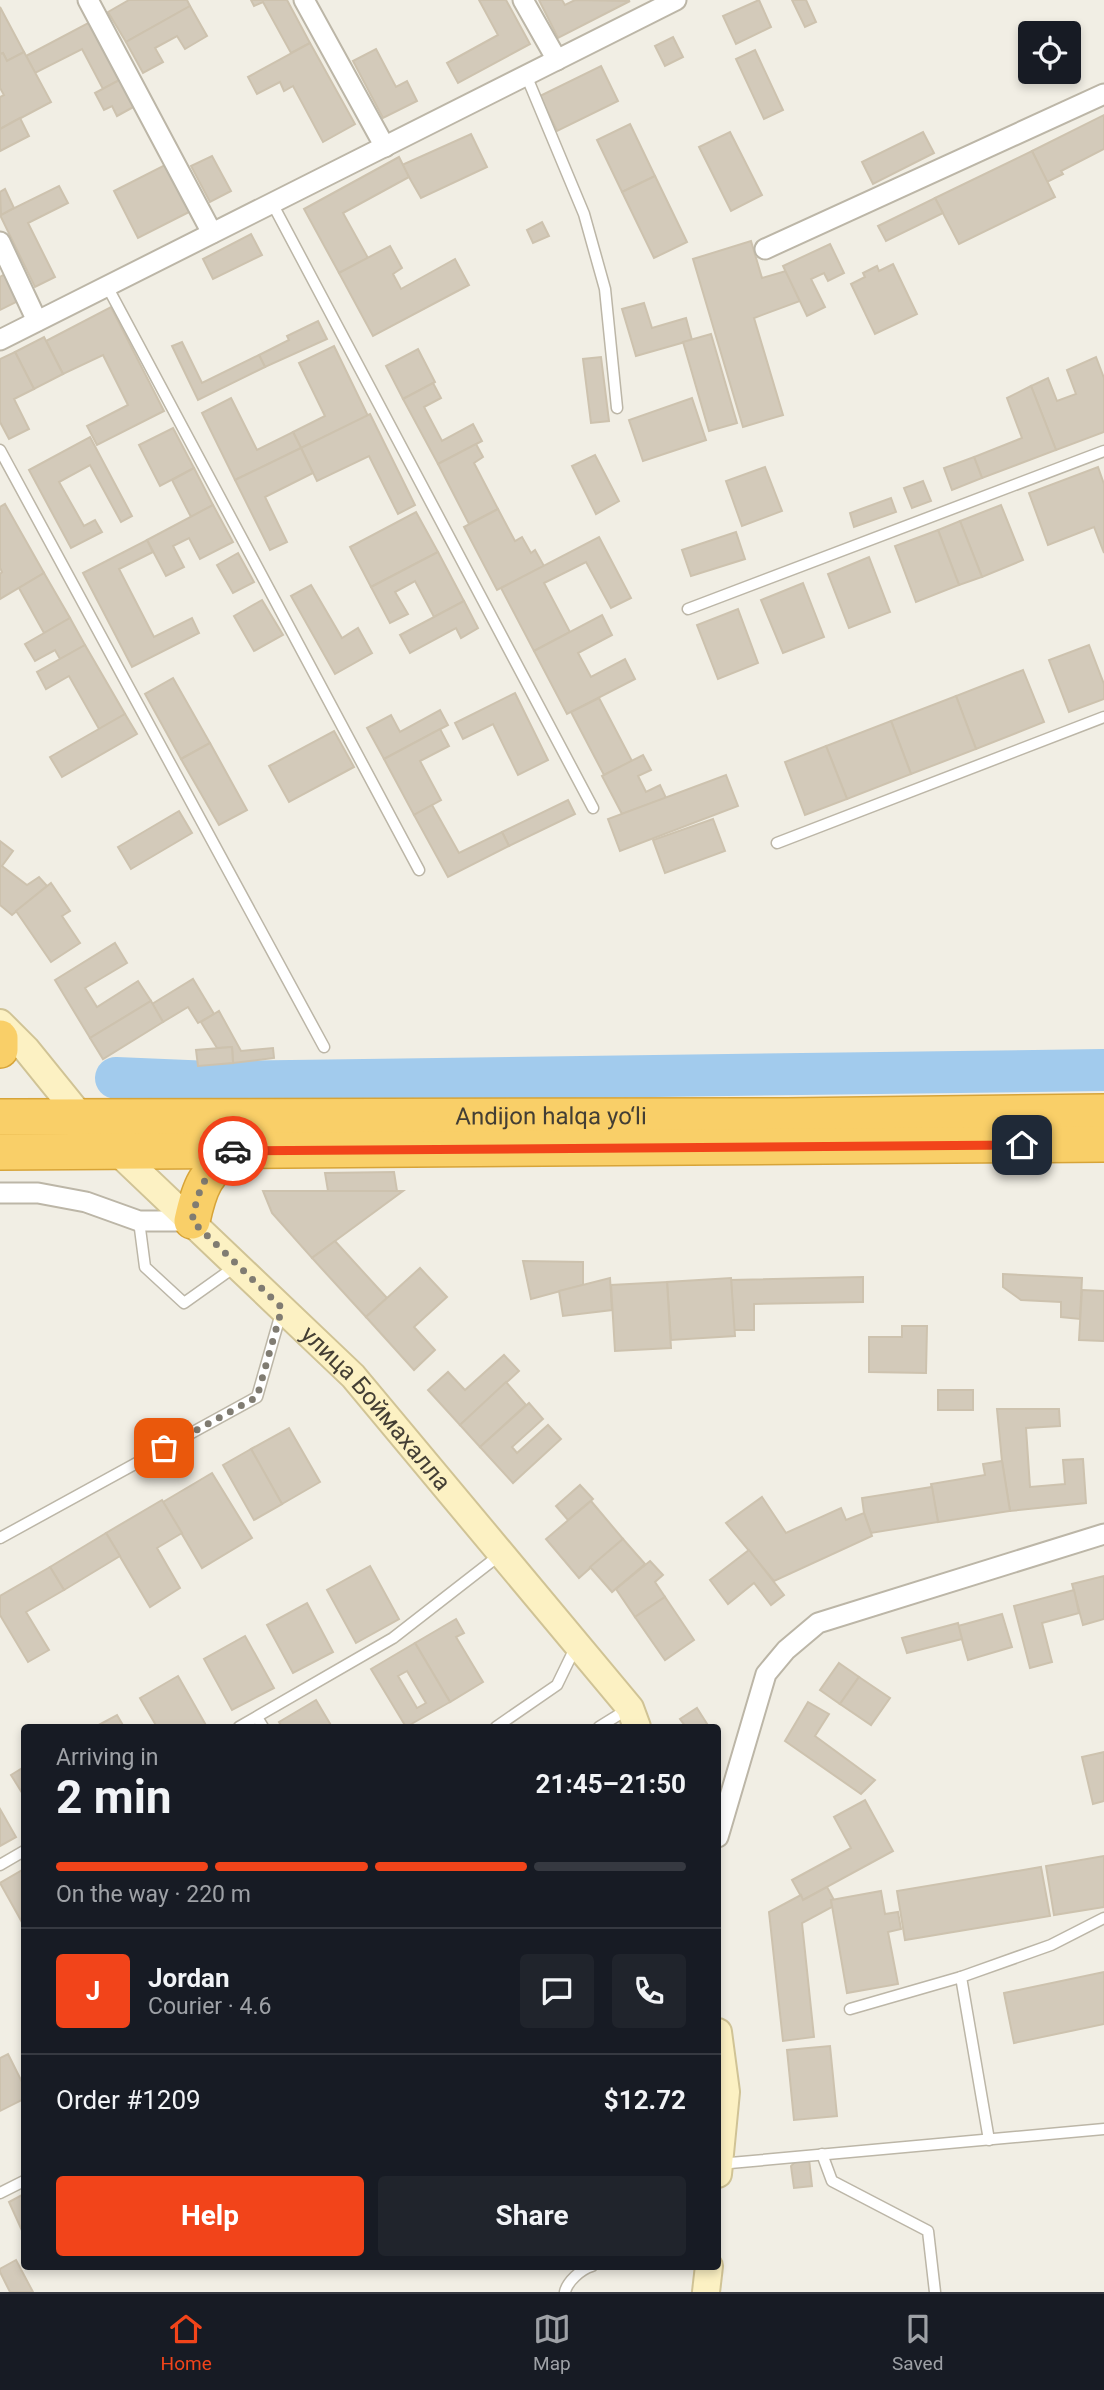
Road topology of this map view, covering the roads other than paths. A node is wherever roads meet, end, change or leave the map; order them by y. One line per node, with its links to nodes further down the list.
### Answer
1 (88, 0): 10 (street)
2 (304, 0): 8 (street)
3 (523, 0): 5 (street)
4 (676, 0): 5 (street)
5 (557, 60): 6 (street)
6 (526, 75): 8 (street); 16 (lane)
7 (1104, 94): 12 (street)
8 (385, 146): 9 (street)
9 (272, 203): 10 (street); 21 (lane)
10 (212, 233): 13 (street)
11 (0, 242): 14 (street)
12 (765, 249)
13 (107, 286): 14 (street); 23 (lane)
14 (37, 321): 15 (street)
15 (0, 340)
16 (617, 408)
17 (0, 450): 26 (lane)
18 (1104, 451): 19 (lane)
19 (688, 609)
20 (1104, 716): 22 (lane)
21 (593, 808)
22 (777, 843)
23 (419, 870)
24 (0, 1023): 30 (main road, улица Боймахалла)
25 (0, 1038): 27 (highway)
26 (324, 1047)
27 (0, 1050)
28 (1104, 1112): 30 (highway, Andijon halqa yo‘li)
29 (0, 1117): 30 (highway, Andijon halqa yo‘li)
30 (81, 1117): 34 (main road, улица Боймахалла)
31 (1104, 1144): 32 (highway, Andijon halqa yo‘li)
32 (232, 1151): 34 (highway, Andijon halqa yo‘li); 37 (highway)
33 (0, 1152): 34 (highway, Andijon halqa yo‘li)
34 (118, 1152): 37 (main road, улица Боймахалла)
35 (0, 1193): 36 (street)
36 (139, 1221): 37 (street); 38 (lane)
37 (192, 1221): 38 (main road, улица Боймахалла)
38 (237, 1264): 39 (main road, улица Боймахалла)
39 (282, 1308): 41 (lane); 42 (main road, улица Боймахалла)
40 (1104, 1534): 50 (street)
41 (0, 1538)
42 (501, 1553): 43 (main road, улица Боймахалла); 44 (lane)
43 (577, 1645): 45 (main road, улица Боймахалла); 48 (lane)
44 (257, 1717): 46 (lane); 47 (lane)
45 (634, 1717): 49 (lane)
46 (244, 1724)
47 (261, 1724)
48 (500, 1724)
49 (610, 1724)
50 (721, 1827)
51 (21, 1853): 52 (lane)
52 (0, 1865)
53 (1104, 1918): 54 (lane)
54 (961, 1977): 55 (lane); 59 (lane)
55 (850, 2009)
56 (721, 2054): 58 (main road)
57 (1104, 2129): 59 (lane)
58 (721, 2140)
59 (989, 2140): 60 (lane)
60 (822, 2154): 61 (lane); 68 (lane)
61 (721, 2169)
62 (21, 2182): 63 (lane)
63 (0, 2193)
64 (584, 2270): 66 (lane)
65 (709, 2270): 67 (main road)
66 (565, 2292)
67 (706, 2292)
68 (935, 2292)

